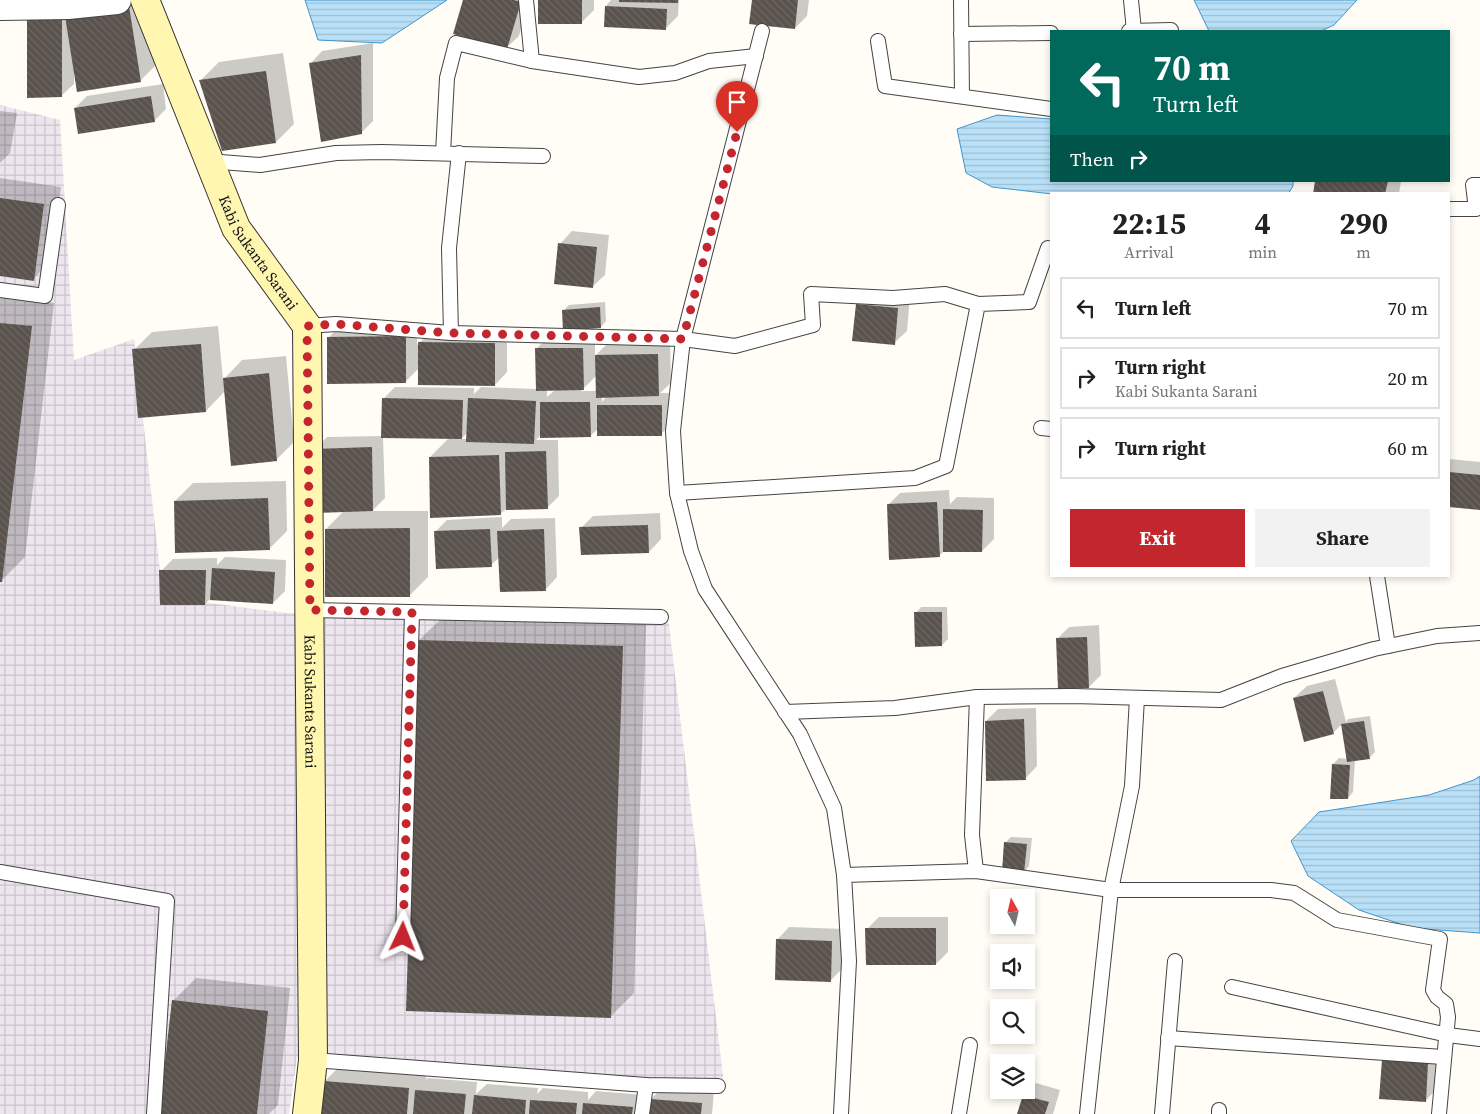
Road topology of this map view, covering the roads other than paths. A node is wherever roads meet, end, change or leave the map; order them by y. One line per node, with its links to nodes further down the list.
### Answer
1 (117, 0): 6 (street)
2 (145, 0): 19 (street, Kabi Sukanta Sarani)
3 (526, 0): 13 (lane)
4 (961, 0): 10 (lane)
5 (1132, 0): 7 (lane)
6 (0, 6)
7 (1134, 30)
8 (762, 31): 12 (lane)
9 (1050, 33): 10 (lane)
10 (961, 34): 14 (lane)
11 (878, 41): 14 (lane)
12 (756, 56): 13 (lane); 28 (lane)
13 (532, 61): 16 (lane)
14 (962, 96): 15 (lane)
15 (1050, 109)
16 (443, 153): 17 (lane); 19 (lane)
17 (459, 153): 18 (lane); 27 (lane)
18 (543, 156)
19 (208, 161): 26 (street, Kabi Sukanta Sarani)
20 (1480, 185): 22 (lane)
21 (58, 205): 24 (lane)
22 (1450, 209)
23 (1050, 249): 25 (lane)
24 (0, 290)
25 (978, 304): 28 (lane); 29 (lane)
26 (307, 326): 27 (lane); 31 (street, Kabi Sukanta Sarani)
27 (451, 333): 28 (lane)
28 (683, 339): 29 (lane)
29 (677, 493): 38 (lane)
30 (1377, 577): 35 (lane)
31 (310, 610): 32 (lane); 51 (street, Kabi Sukanta Sarani)
32 (412, 612): 33 (lane); 43 (lane)
33 (661, 617)
34 (1480, 633): 35 (lane)
35 (1388, 646): 37 (lane)
36 (977, 697): 37 (lane); 38 (lane); 39 (lane)
37 (1137, 698): 42 (lane)
38 (784, 712): 41 (lane)
39 (976, 871): 41 (lane); 42 (lane)
40 (0, 872): 54 (lane)
41 (844, 875): 57 (lane)
42 (1111, 890): 46 (lane); 59 (lane)
43 (403, 937)
44 (1175, 961): 47 (lane)
45 (1232, 987): 46 (lane)
46 (1448, 1035): 48 (lane); 50 (lane)
47 (1168, 1038): 50 (lane); 60 (lane)
48 (1480, 1040)
49 (970, 1045): 58 (lane)
50 (1443, 1057): 61 (lane)
51 (313, 1060): 52 (lane); 55 (street, Kabi Sukanta Sarani)
52 (646, 1085): 53 (lane); 56 (lane)
53 (718, 1086)
54 (154, 1114)
55 (307, 1114)
56 (642, 1114)
57 (841, 1114)
58 (959, 1114)
59 (1087, 1114)
60 (1162, 1114)
61 (1439, 1114)

